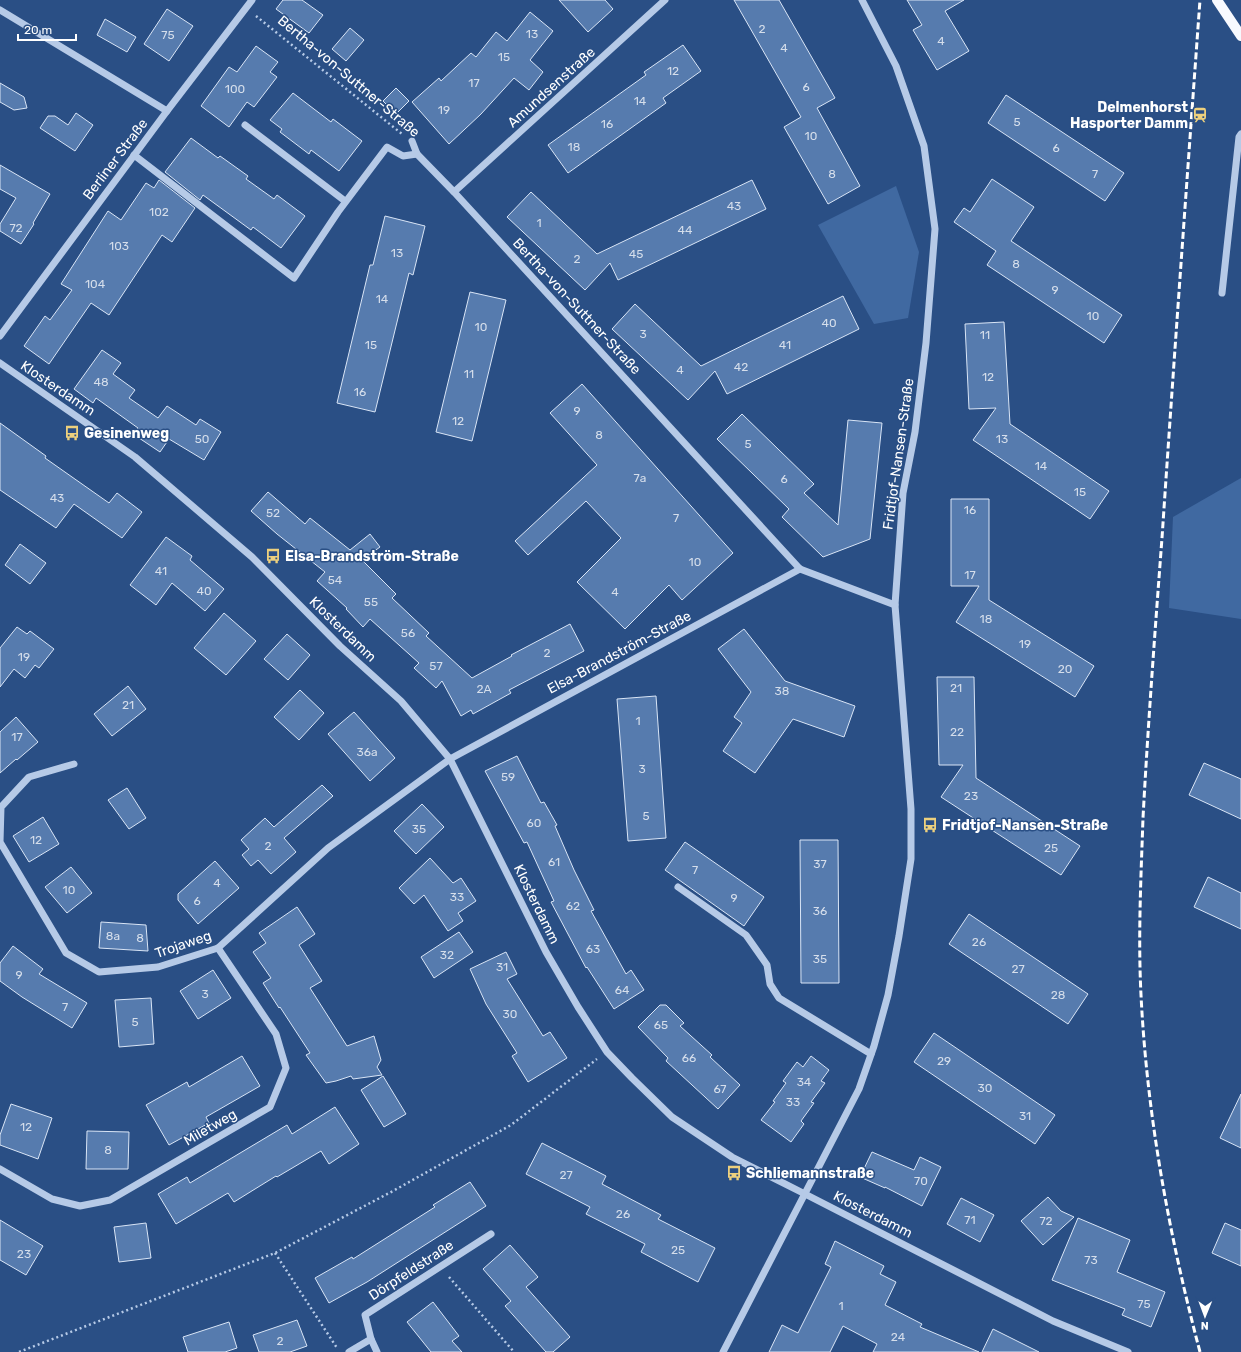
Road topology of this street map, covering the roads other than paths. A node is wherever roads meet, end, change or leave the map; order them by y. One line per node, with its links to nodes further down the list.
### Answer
1 (252, 0): 7 (street, Berliner Straße)
2 (665, 0): 13 (street, Amundsenstraße)
3 (862, 0): 19 (street, Fridtjof-Nansen-Straße)
4 (1217, 0): 6 (main road)
5 (0, 10): 7 (street)
6 (1241, 35)
7 (167, 110): 12 (street, Berliner Straße)
8 (245, 125): 14 (street)
9 (1241, 134): 15 (street)
10 (412, 141): 11 (street, Bertha-von-Suttner-Straße)
11 (417, 154): 13 (street, Bertha-von-Suttner-Straße); 14 (street)
12 (134, 155): 14 (street); 16 (street, Berliner Straße)
13 (454, 192): 18 (street, Bertha-von-Suttner-Straße)
14 (345, 201)
15 (1222, 293)
16 (0, 336)
17 (0, 364): 20 (street, Klosterdamm)
18 (800, 569): 19 (street, Bertha-von-Suttner-Straße); 20 (street, Elsa-Brandström-Straße)
19 (895, 605): 24 (street, Fridtjof-Nansen-Straße)
20 (450, 758): 23 (street, Trojaweg); 26 (street, Klosterdamm)
21 (74, 764): 23 (street, Trojaweg)
22 (678, 886): 24 (street)
23 (218, 948): 25 (street, Miletweg)
24 (871, 1054): 26 (street, Fridtjof-Nansen-Straße)
25 (0, 1169)
26 (805, 1194): 31 (street); 32 (street, Klosterdamm)
27 (491, 1234): 28 (street, Dörpfeldstraße)
28 (370, 1339): 29 (street); 30 (street, Dörpfeldstraße)
29 (349, 1352)
30 (376, 1352)
31 (723, 1352)
32 (1128, 1352)

